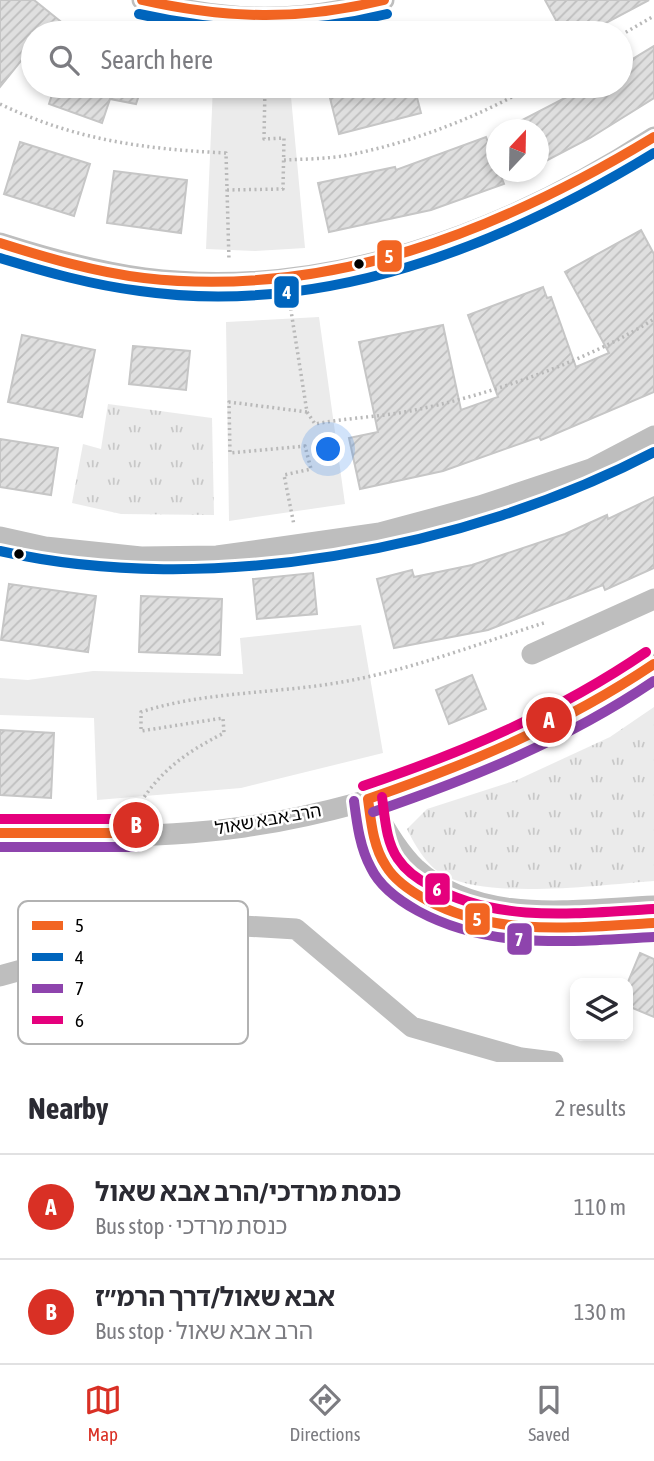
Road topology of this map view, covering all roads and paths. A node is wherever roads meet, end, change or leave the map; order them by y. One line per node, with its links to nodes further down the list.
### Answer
1 (142, 0): 2 (street)
2 (384, 0)
3 (654, 16): 4 (path)
4 (633, 28)
5 (265, 98): 9 (path)
6 (511, 98): 9 (path)
7 (0, 104): 10 (path)
8 (654, 137): 12 (street)
9 (284, 160): 10 (path)
10 (227, 190): 13 (path)
11 (0, 243): 13 (street)
12 (286, 279): 13 (street); 15 (path)
13 (229, 280)
14 (654, 318): 15 (path)
15 (307, 412): 18 (path)
16 (654, 436): 18 (street)
17 (0, 537): 18 (street)
18 (298, 544)
19 (654, 599): 21 (street)
20 (556, 619): 25 (path)
21 (533, 654)
22 (654, 664): 23 (street, הרב אבא שאול)
23 (368, 799): 25 (street, הרב אבא שאול); 26 (street); 27 (street)
24 (0, 833): 25 (street, הרב אבא שאול)
25 (127, 834)
26 (654, 906)
27 (654, 923)
28 (248, 926): 31 (street)
29 (18, 971): 30 (street)
30 (0, 976)
31 (553, 1062)

